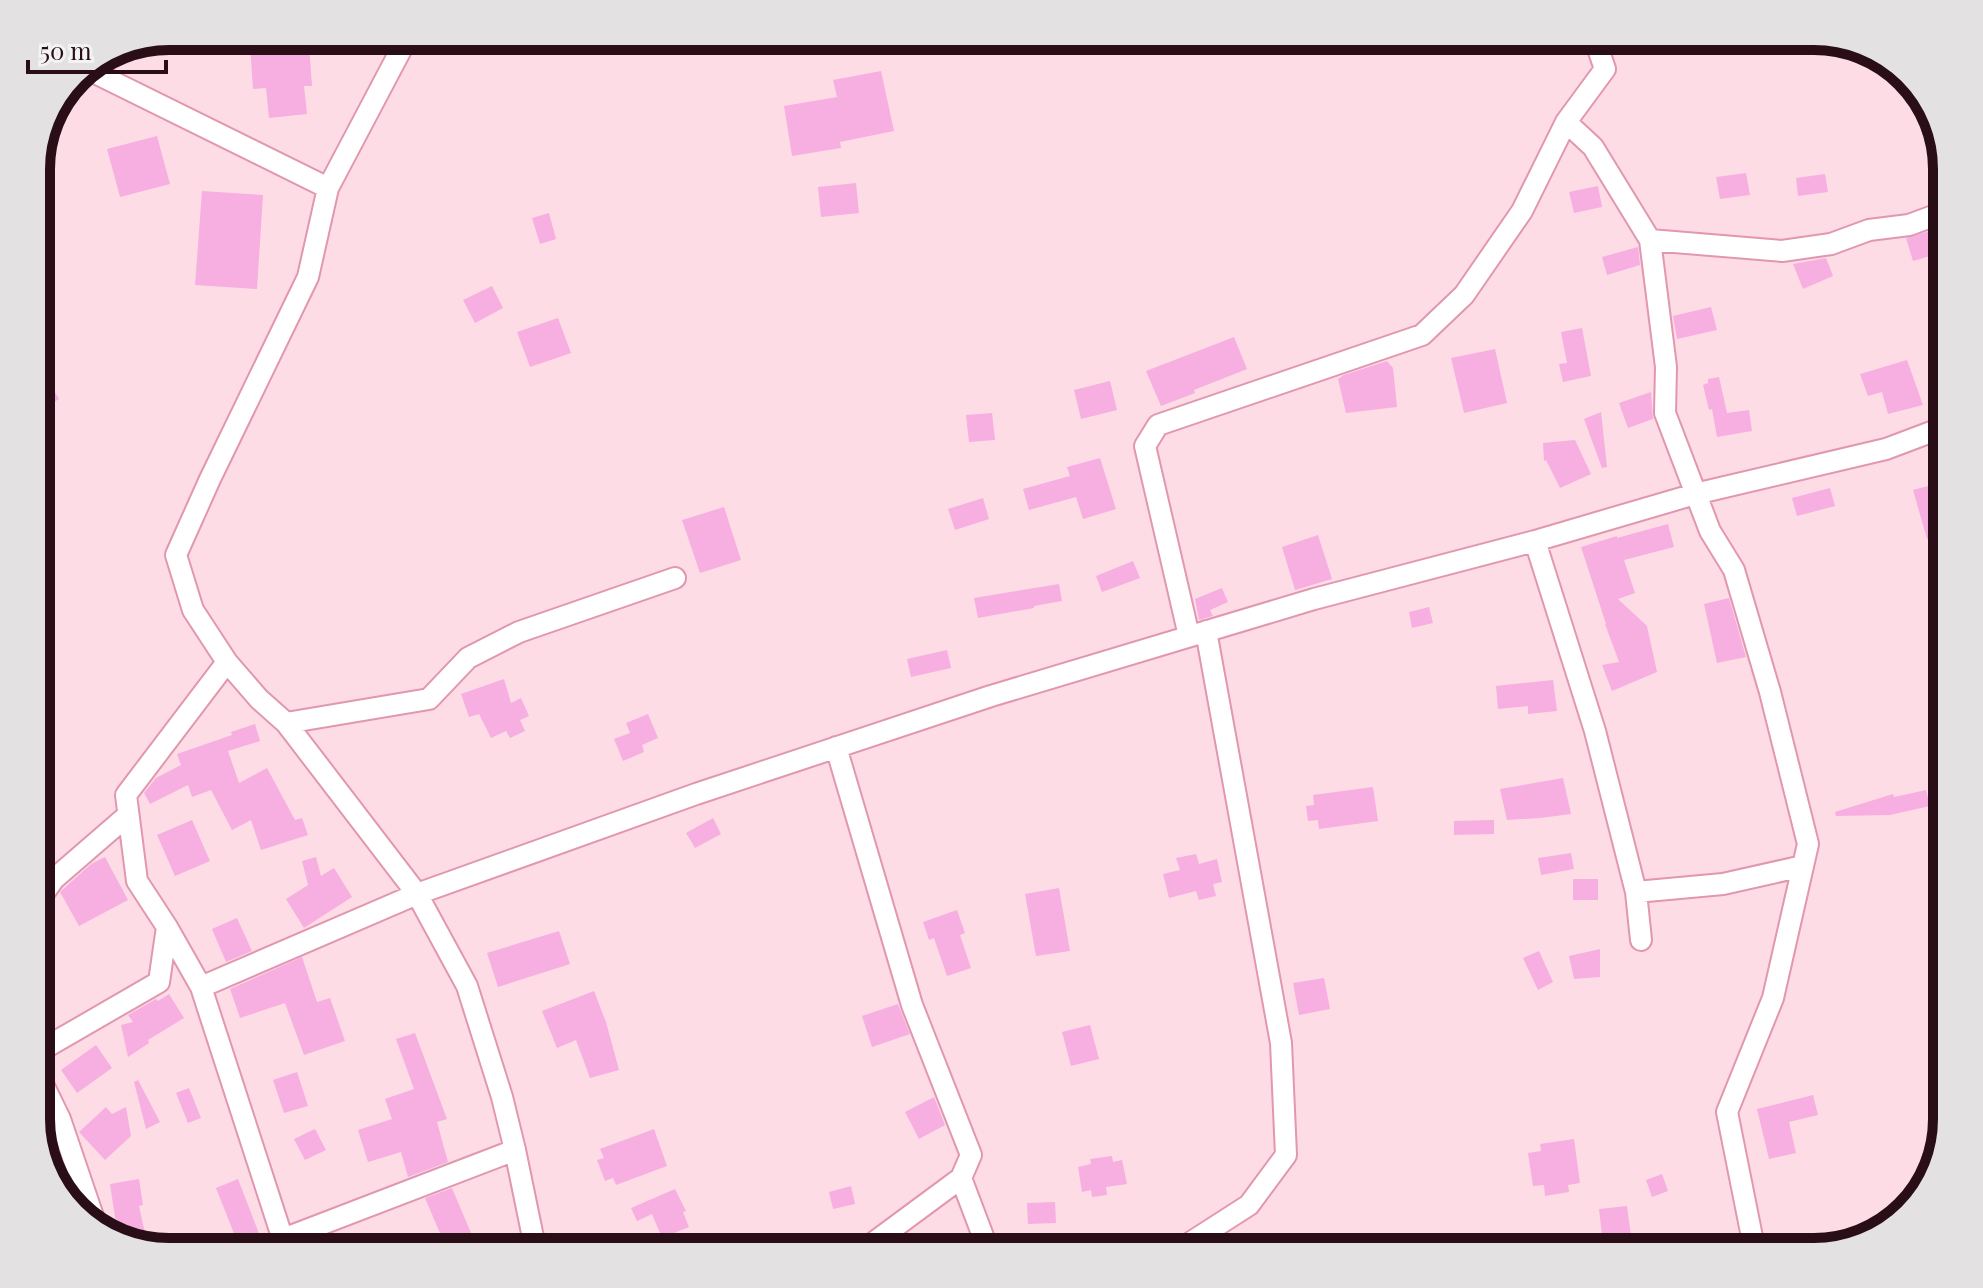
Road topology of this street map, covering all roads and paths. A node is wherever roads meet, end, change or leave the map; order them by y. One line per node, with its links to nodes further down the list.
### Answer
1 (401, 50): 5 (street)
2 (1598, 50): 4 (street)
3 (98, 74): 5 (street)
4 (1566, 122): 7 (street); 12 (street)
5 (328, 188): 13 (street)
6 (1933, 216): 7 (street)
7 (1650, 240): 9 (street)
8 (1933, 431): 9 (street)
9 (1695, 494): 10 (street); 17 (street)
10 (1535, 541): 12 (street); 19 (street)
11 (675, 578): 14 (street)
12 (1198, 634): 15 (street); 36 (street)
13 (227, 662): 14 (street); 16 (street)
14 (286, 723): 20 (street)
15 (836, 747): 20 (street); 29 (street)
16 (128, 815): 18 (street); 21 (street)
17 (1803, 866): 19 (street); 37 (street)
18 (50, 885)
19 (1636, 892): 22 (street)
20 (417, 894): 23 (street); 28 (street)
21 (167, 927): 23 (street); 24 (street)
22 (1641, 940)
23 (201, 987): 31 (street)
24 (50, 1045)
25 (50, 1099): 26 (street)
26 (60, 1119): 27 (street); 30 (street)
27 (50, 1129)
28 (515, 1150): 32 (street); 33 (street)
29 (961, 1178): 34 (street); 35 (street)
30 (90, 1207)
31 (283, 1238)
32 (302, 1238)
33 (533, 1238)
34 (880, 1238)
35 (984, 1238)
36 (1198, 1238)
37 (1752, 1238)

